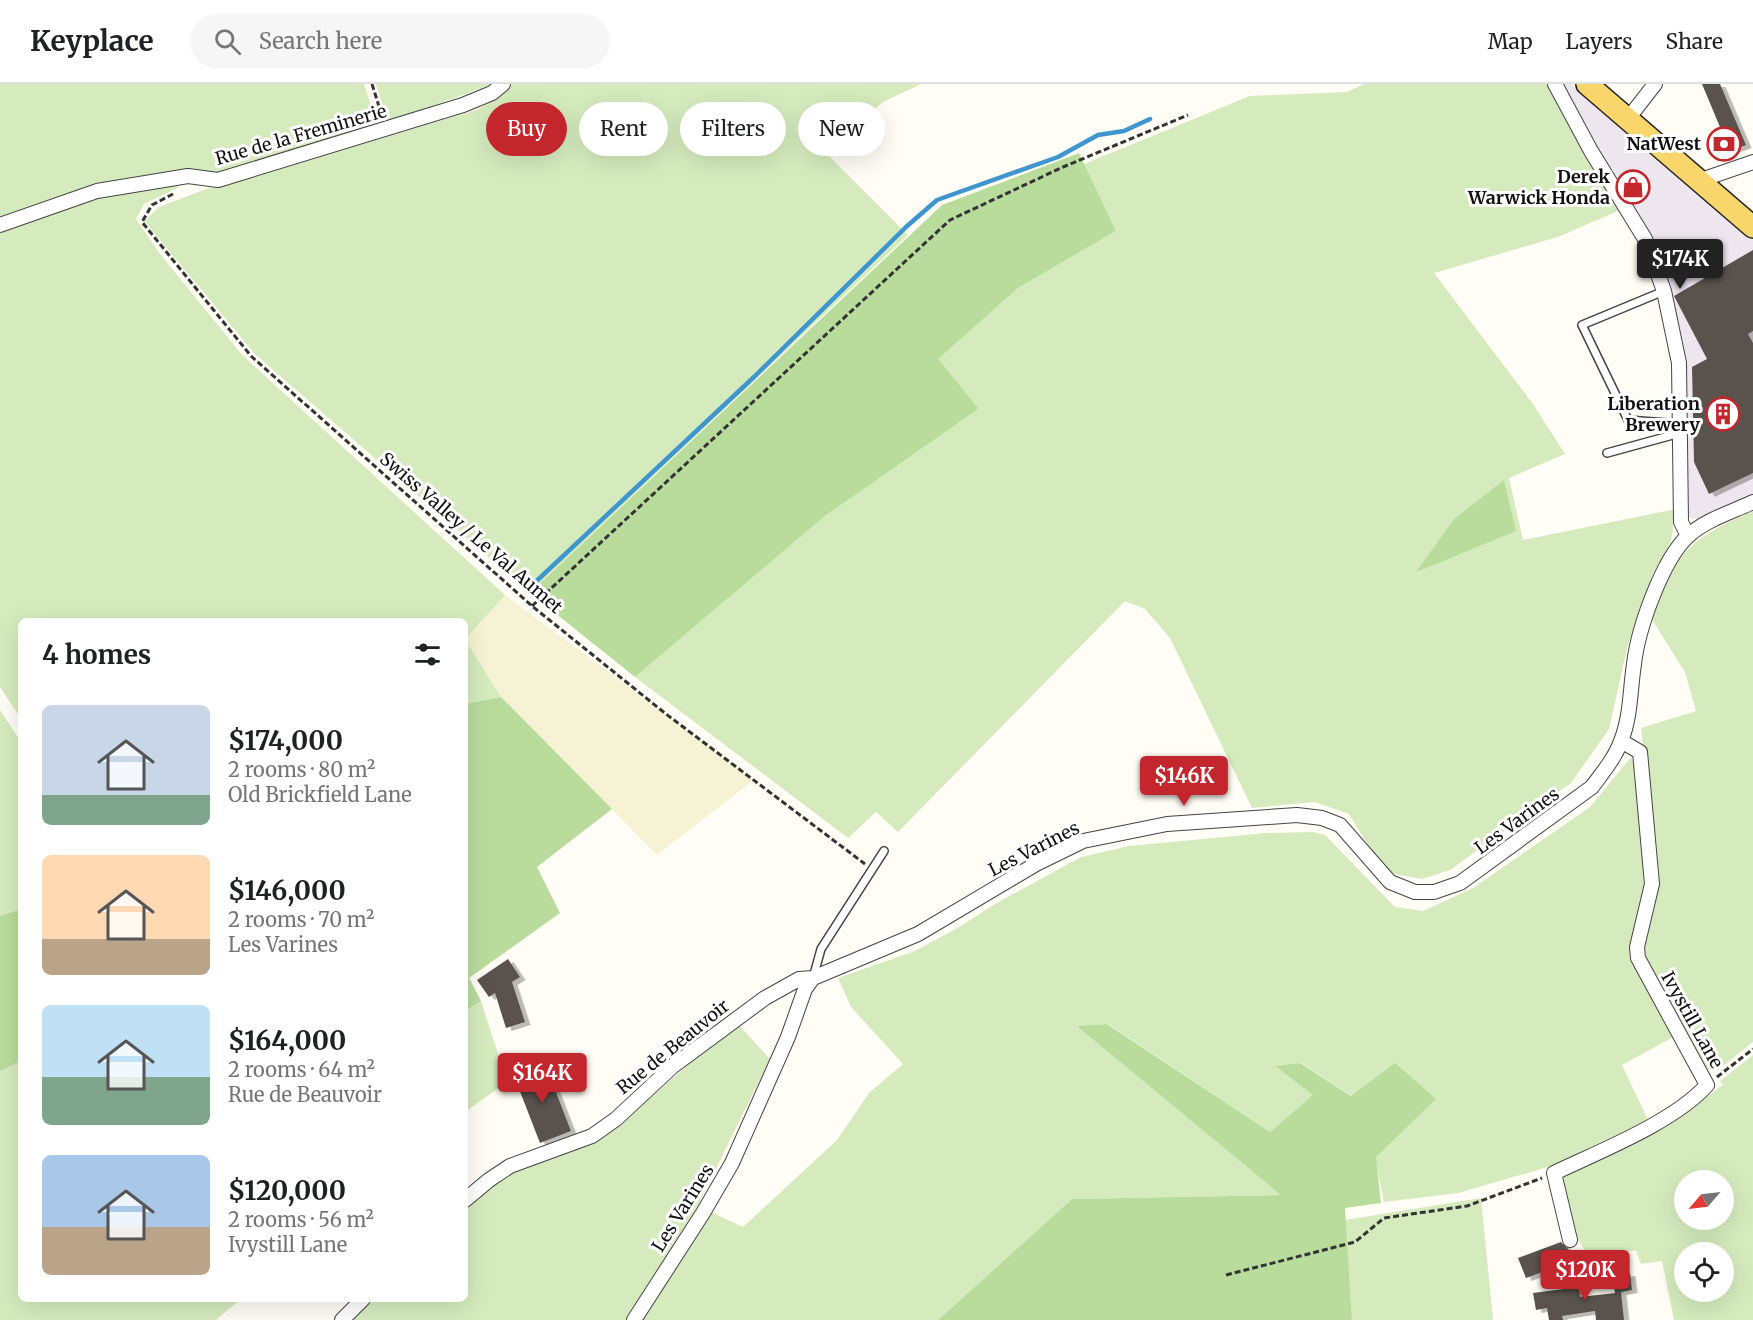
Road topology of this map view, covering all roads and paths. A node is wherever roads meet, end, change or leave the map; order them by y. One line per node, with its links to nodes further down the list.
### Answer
1 (372, 84): 8 (path)
2 (503, 84): 8 (street, Rue de la Freminerie)
3 (1555, 84): 14 (street)
4 (1587, 84): 7 (main road)
5 (1655, 84): 7 (street)
6 (1188, 115): 19 (path)
7 (1627, 120): 11 (main road)
8 (386, 129): 10 (street, Rue de la Freminerie)
9 (1753, 162): 11 (street)
10 (188, 176): 12 (street, Rue de la Freminerie); 19 (path, Swiss Valley / Le Val Aumet)
11 (1698, 182): 13 (main road)
12 (0, 225)
13 (1753, 227)
14 (1664, 291): 15 (street); 15 (lane)
15 (1680, 429): 16 (lane); 18 (street)
16 (1607, 453)
17 (1753, 502): 18 (street, Les Varines)
18 (1689, 536): 20 (street, Les Varines)
19 (532, 606): 22 (path, Swiss Valley / Le Val Aumet)
20 (1621, 741): 23 (street, Les Varines); 25 (street, Ivystill Lane)
21 (884, 851): 22 (lane)
22 (872, 869): 23 (lane)
23 (813, 978): 27 (street, Rue de Beauvoir); 32 (street, Les Varines)
24 (1753, 1049): 25 (path)
25 (1707, 1085): 26 (street, Ivystill Lane)
26 (1554, 1173): 28 (street); 29 (path)
27 (468, 1198)
28 (1570, 1240)
29 (1227, 1275)
30 (360, 1302): 31 (street)
31 (342, 1320)
32 (634, 1320)

